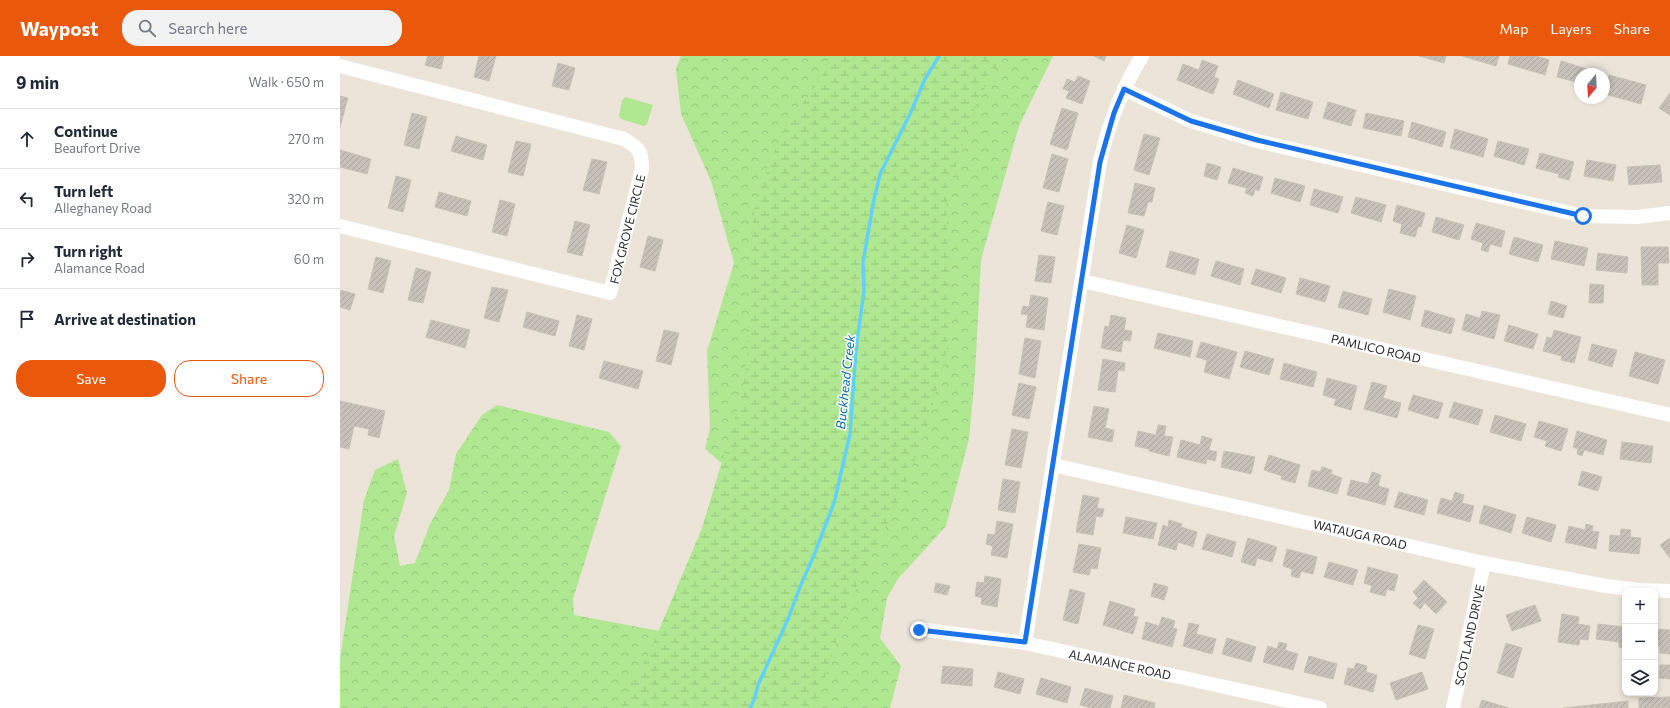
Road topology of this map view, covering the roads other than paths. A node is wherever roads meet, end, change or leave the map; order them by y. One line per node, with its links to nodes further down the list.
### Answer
1 (1142, 56): 3 (street)
2 (340, 66): 5 (street, FOX GROVE CIRCLE)
3 (1124, 89): 4 (street); 6 (street)
4 (1670, 213)
5 (340, 226)
6 (1082, 281): 7 (street, PAMLICO ROAD); 8 (street)
7 (1670, 415)
8 (1053, 465): 9 (street, WATAUGA ROAD); 12 (street)
9 (1484, 563): 10 (street, WATAUGA ROAD); 14 (street, SCOTLAND DRIVE)
10 (1670, 590)
11 (919, 630): 12 (street, ALAMANCE ROAD)
12 (1025, 642): 13 (street, ALAMANCE ROAD)
13 (1320, 708)
14 (1453, 708)

